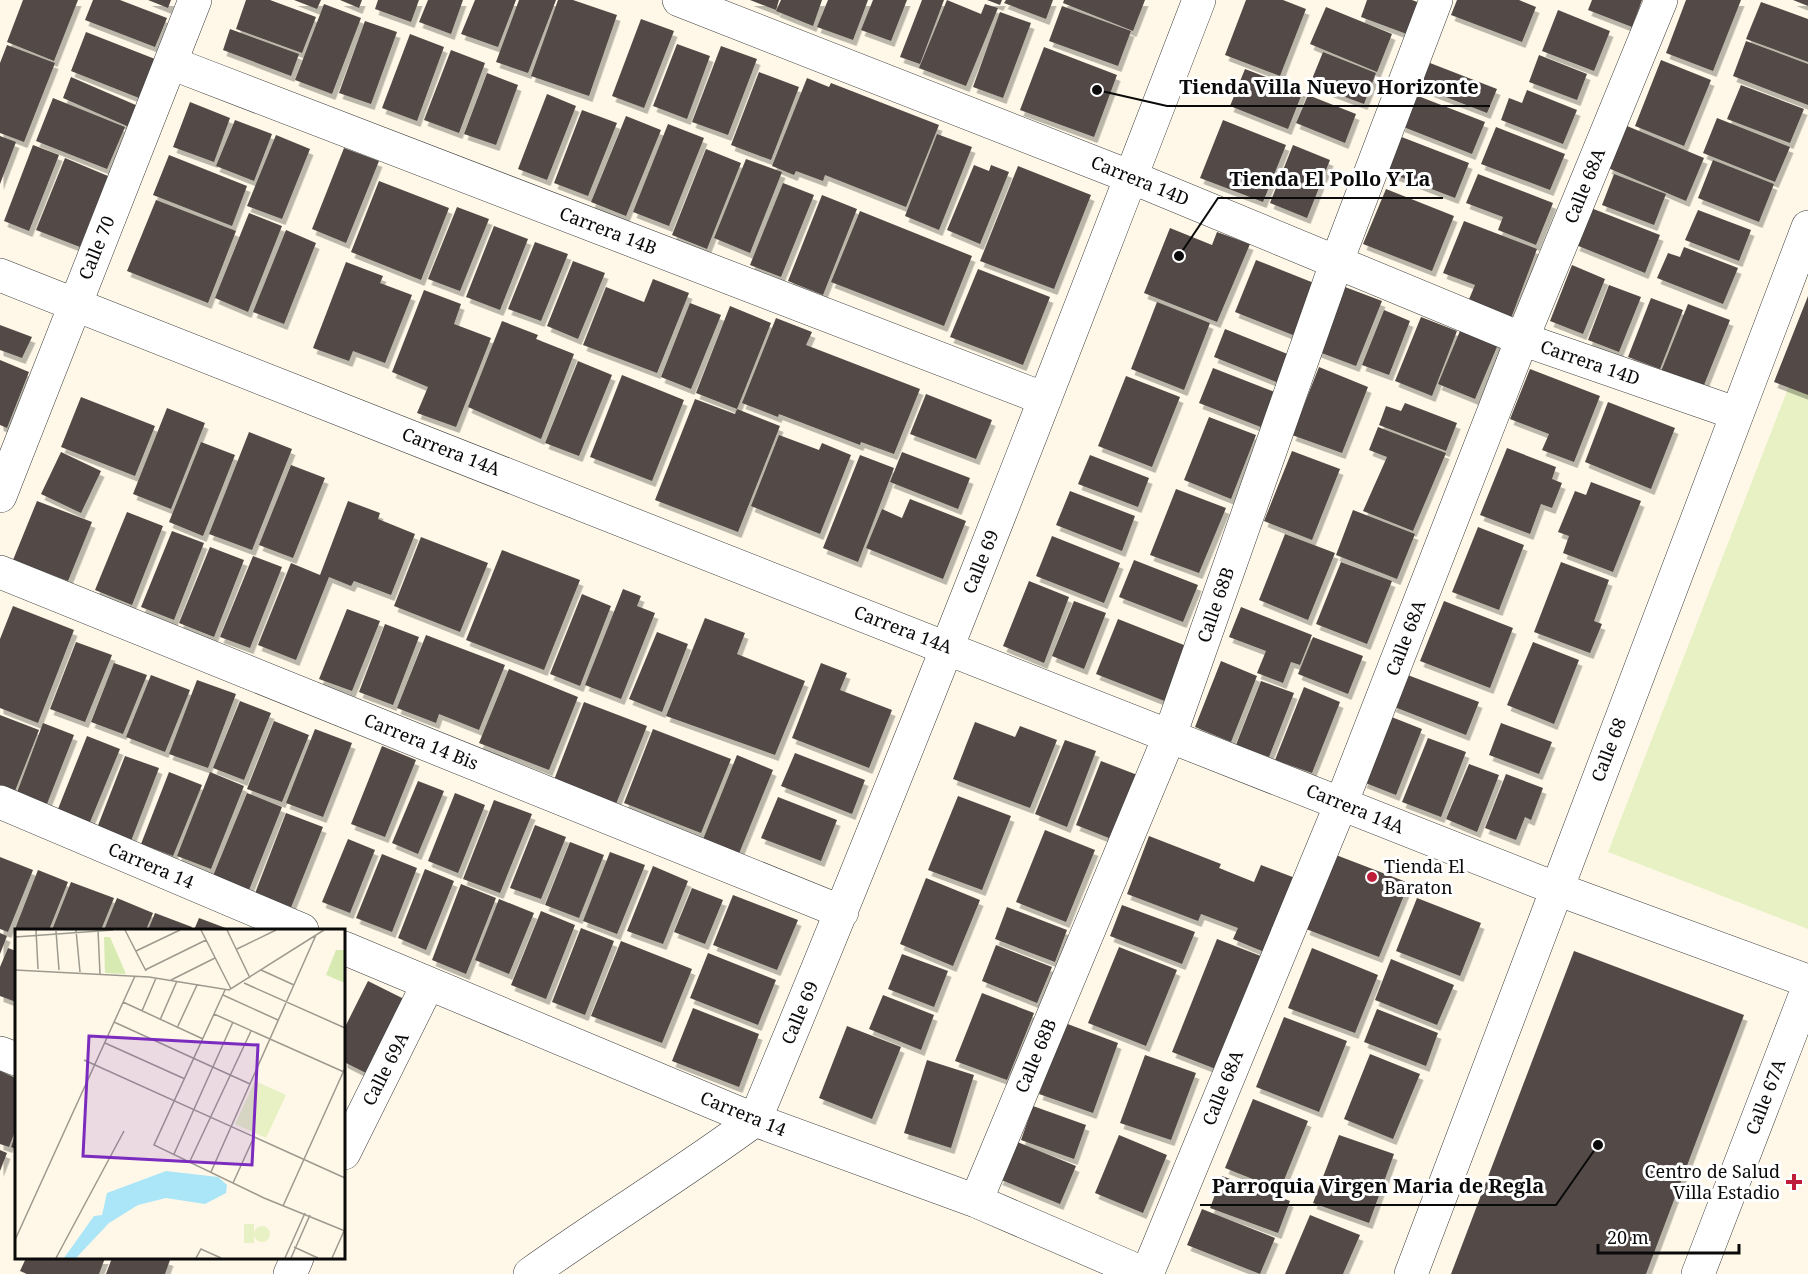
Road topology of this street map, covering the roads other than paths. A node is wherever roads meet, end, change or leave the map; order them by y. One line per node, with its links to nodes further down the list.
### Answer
1 (195, 0): 6 (street, Calle 70)
2 (679, 0): 7 (street, Carrera 14D)
3 (1199, 0): 7 (street, Calle 69)
4 (1436, 0): 9 (street, Calle 68B)
5 (1661, 0): 12 (street, Calle 68A)
6 (171, 63): 11 (street, Calle 70); 13 (street, Carrera 14B)
7 (1131, 177): 9 (street, Carrera 14D); 13 (street, Calle 69)
8 (1808, 227): 14 (street, Calle 68)
9 (1337, 261): 12 (street, Carrera 14D); 18 (street, Calle 68B)
10 (0, 275): 11 (street, Carrera 14A)
11 (74, 304): 15 (street, Calle 70); 17 (street, Carrera 14A)
12 (1522, 339): 14 (street, Carrera 14D); 20 (street, Calle 68A)
13 (1045, 399): 17 (street, Calle 69)
14 (1735, 413): 21 (street, Calle 68)
15 (0, 496)
16 (0, 572): 22 (street, Carrera 14 Bis)
17 (947, 647): 18 (street, Carrera 14A); 22 (street, Calle 69)
18 (1170, 735): 20 (street, Carrera 14A); 32 (street, Calle 68B)
19 (0, 802): 23 (street, Carrera 14)
20 (1341, 804): 21 (street, Carrera 14A); 36 (street, Calle 68A)
21 (1557, 889): 25 (street, Carrera 14A); 37 (street, Calle 68)
22 (842, 912): 30 (street, Calle 69)
23 (300, 929)
24 (345, 948): 26 (street, Carrera 14)
25 (1808, 981)
26 (428, 984): 30 (street, Carrera 14); 31 (street, Calle 69A)
27 (1808, 988): 38 (street, Calle 67A)
28 (0, 1053): 29 (street)
29 (15, 1059)
30 (755, 1120): 32 (street, Carrera 14); 35 (street)
31 (345, 1151)
32 (976, 1201): 36 (street, Carrera 14)
33 (296, 1259): 34 (street)
34 (290, 1274)
35 (530, 1274)
36 (1146, 1274)
37 (1411, 1274)
38 (1698, 1274)

